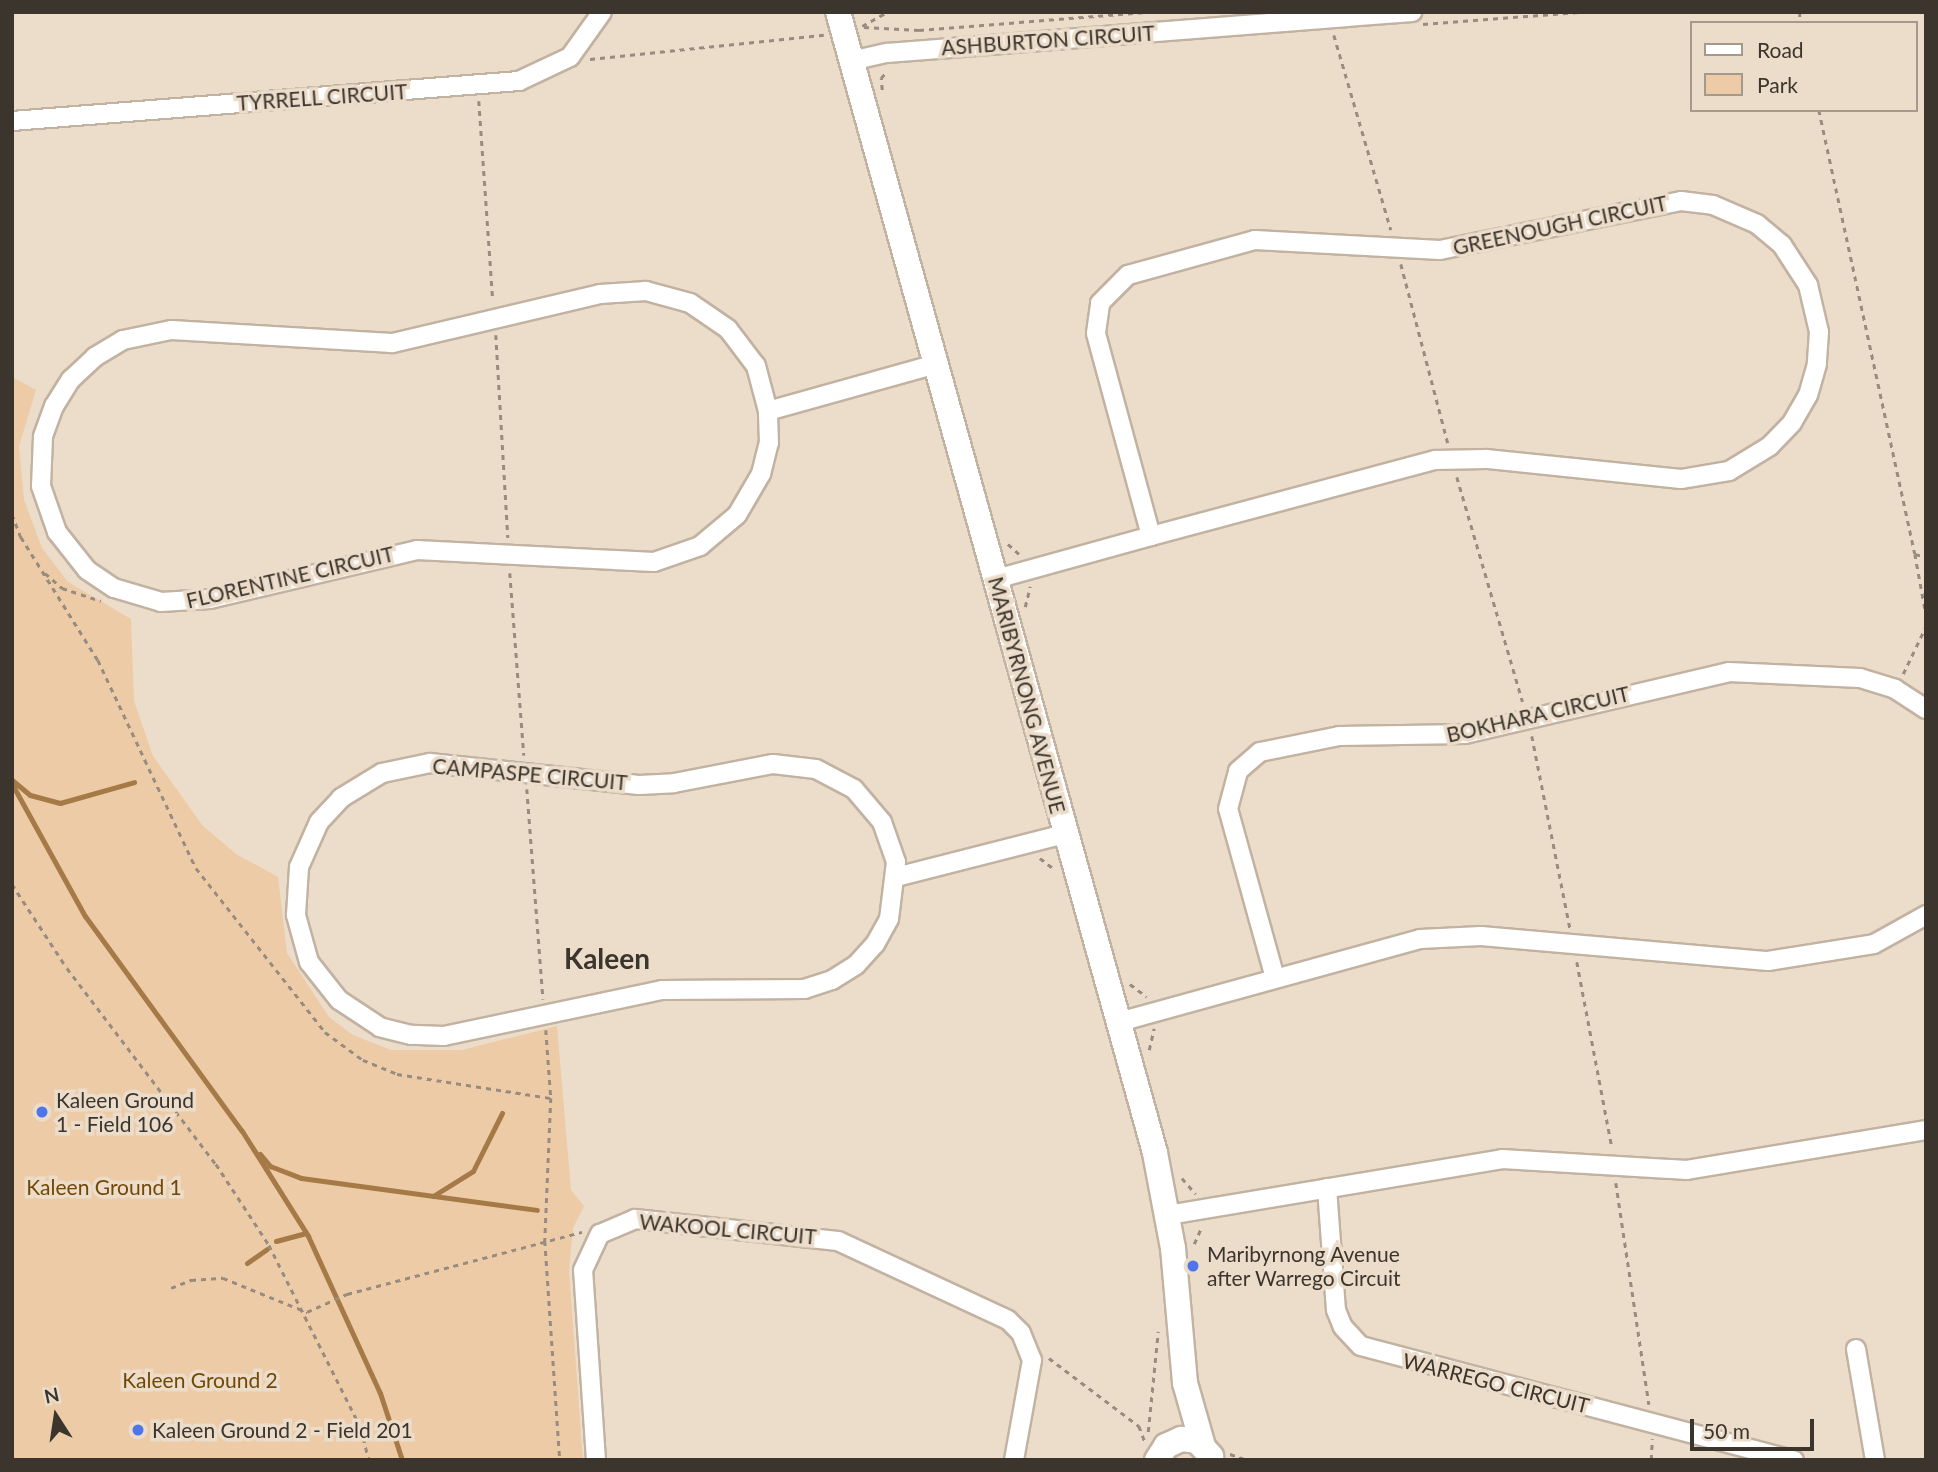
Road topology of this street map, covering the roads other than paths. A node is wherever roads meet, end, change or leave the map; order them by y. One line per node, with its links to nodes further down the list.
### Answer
1 (602, 12): 5 (street, TYRRELL CIRCUIT)
2 (1412, 12): 4 (street, ASHBURTON CIRCUIT)
3 (835, 29): 4 (street, MARIBYRNONG AVENUE)
4 (851, 61): 6 (street, MARIBYRNONG AVENUE)
5 (12, 121)
6 (936, 364): 7 (street); 9 (street, MARIBYRNONG AVENUE)
7 (768, 411): 7 (street, FLORENTINE CIRCUIT)
8 (1152, 536): 8 (street, GREENOUGH CIRCUIT); 9 (street, GREENOUGH CIRCUIT)
9 (996, 579): 11 (street, MARIBYRNONG AVENUE)
10 (1926, 709): 14 (street, BOKHARA CIRCUIT)
11 (1065, 834): 12 (street); 15 (street, MARIBYRNONG AVENUE)
12 (896, 877): 12 (street, CAMPASPE CIRCUIT)
13 (1926, 915): 14 (street)
14 (1275, 978): 15 (street)
15 (1119, 1022): 18 (street, MARIBYRNONG AVENUE)
16 (1926, 1130): 17 (street)
17 (1327, 1188): 18 (street); 25 (street, WARREGO CIRCUIT)
18 (1168, 1215): 20 (street, MARIBYRNONG AVENUE)
19 (1856, 1349): 26 (street)
20 (1185, 1383): 21 (street, MARIBYRNONG AVENUE); 22 (street, MARIBYRNONG AVENUE)
21 (1159, 1449): 22 (street)
22 (1211, 1456)
23 (596, 1460): 24 (street, WAKOOL CIRCUIT)
24 (1014, 1460)
25 (1794, 1460)
26 (1875, 1460)

